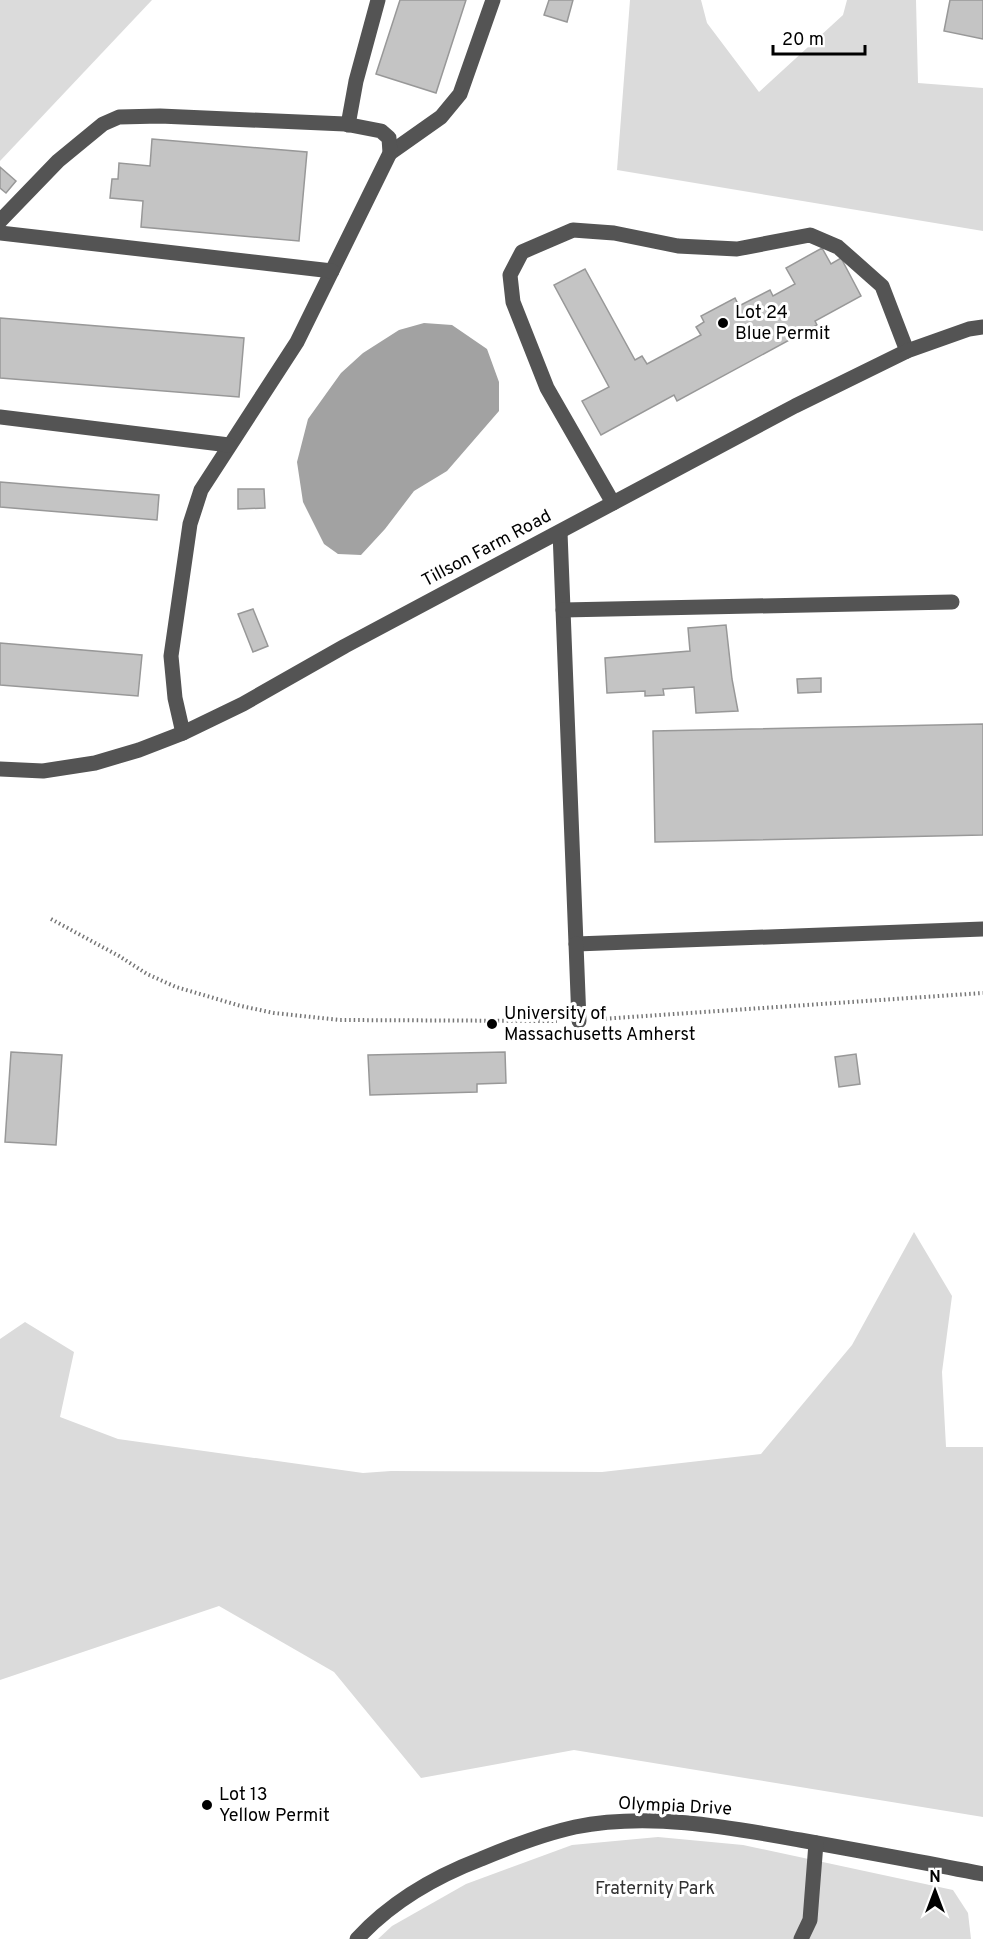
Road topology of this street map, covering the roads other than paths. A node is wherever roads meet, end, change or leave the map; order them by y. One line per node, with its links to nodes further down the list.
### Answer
1 (378, 0): 3 (street)
2 (493, 0): 4 (street)
3 (348, 125): 4 (street); 5 (street)
4 (390, 153): 7 (street)
5 (0, 221)
6 (0, 232): 7 (street)
7 (332, 271): 11 (street)
8 (983, 327): 9 (street, Tillson Farm Road)
9 (907, 351): 12 (street, Tillson Farm Road); 12 (street)
10 (0, 417): 11 (street)
11 (229, 445): 16 (street)
12 (613, 503): 13 (street, Tillson Farm Road)
13 (560, 532): 15 (street); 16 (street, Tillson Farm Road)
14 (952, 602): 15 (street)
15 (563, 610): 19 (street)
16 (183, 734): 17 (street, Tillson Farm Road)
17 (0, 769)
18 (983, 929): 19 (street)
19 (576, 944): 20 (street)
20 (579, 1021)
21 (816, 1843): 22 (street, Olympia Drive); 23 (street, Olympia Drive); 24 (street)
22 (983, 1874)
23 (357, 1939)
24 (801, 1939)

